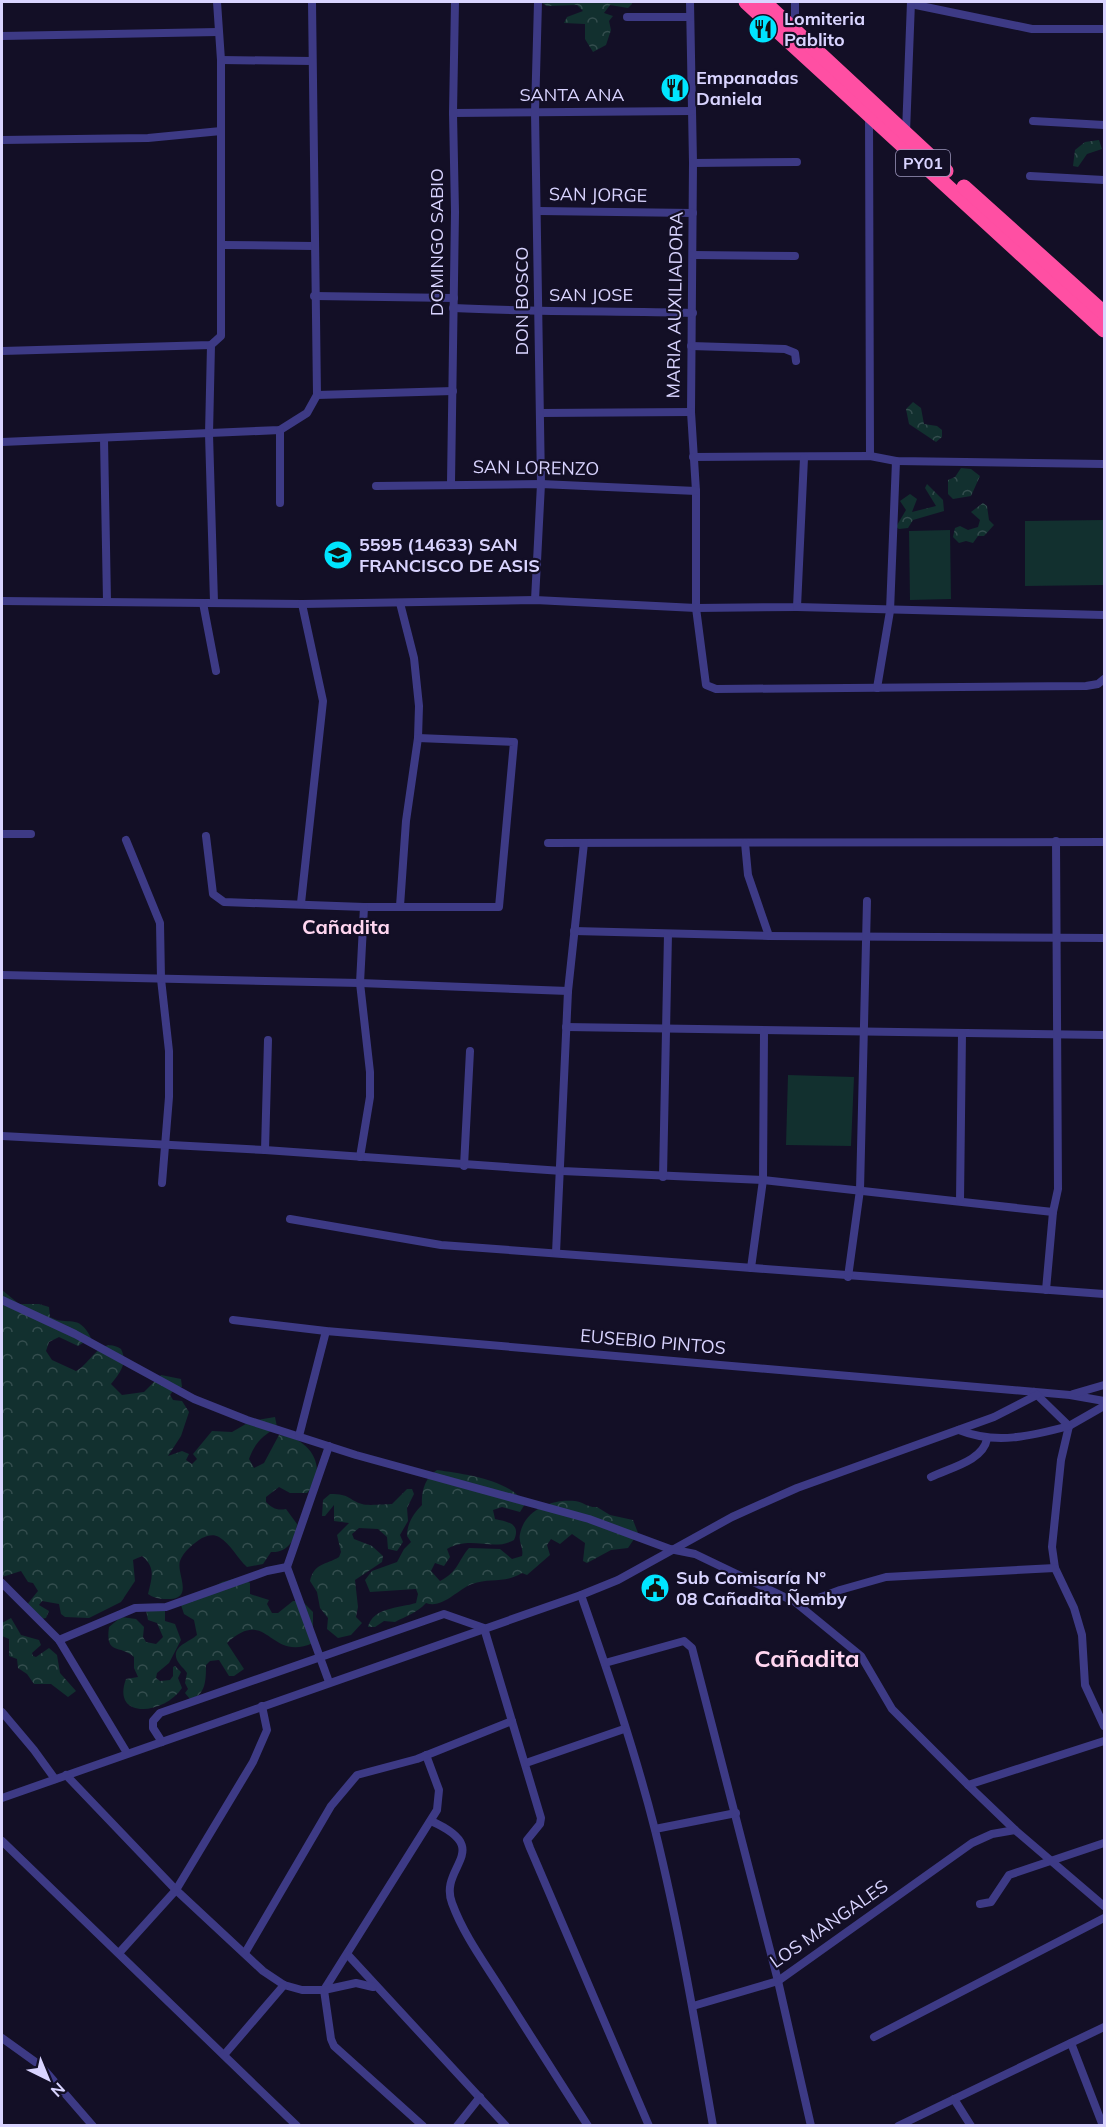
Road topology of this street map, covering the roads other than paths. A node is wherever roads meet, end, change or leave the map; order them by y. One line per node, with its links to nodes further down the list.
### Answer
1 (217, 2): 14 (street)
2 (312, 2): 17 (street)
3 (455, 2): 20 (street, DOMINGO SABIO)
4 (538, 2): 19 (street, DON BOSCO)
5 (690, 2): 11 (street, MARIA AUXILIADORA)
6 (746, 2): 21 (highway, PY01)
7 (764, 2): 13 (highway, PY01)
8 (795, 2): 13 (street)
9 (911, 3): 12 (street); 25 (street)
10 (627, 17): 11 (street)
11 (690, 17): 18 (street, MARIA AUXILIADORA)
12 (1104, 29)
13 (795, 30): 25 (highway, PY01)
14 (218, 32): 15 (street); 16 (street)
15 (2, 36)
16 (221, 60): 17 (street); 24 (street)
17 (312, 61): 34 (street)
18 (692, 111): 19 (street, SANTA ANA); 28 (street, MARIA AUXILIADORA)
19 (535, 112): 20 (street, SANTA ANA); 31 (street, DON BOSCO)
20 (453, 113): 38 (street, DOMINGO SABIO)
21 (869, 115): 41 (highway, PY01); 54 (street)
22 (1033, 121): 23 (street)
23 (1104, 125)
24 (221, 131): 26 (street); 33 (street)
25 (906, 132): 41 (highway, PY01)
26 (2, 140)
27 (797, 162): 28 (street)
28 (693, 163): 32 (street, MARIA AUXILIADORA)
29 (1030, 176): 30 (street)
30 (1104, 180)
31 (539, 211): 32 (street, SAN JORGE); 39 (street, DON BOSCO)
32 (693, 213): 35 (street, MARIA AUXILIADORA)
33 (222, 245): 34 (street); 42 (street)
34 (314, 246): 37 (street)
35 (693, 255): 36 (street); 40 (street, MARIA AUXILIADORA)
36 (795, 256)
37 (314, 296): 38 (street, SAN JOSE); 47 (street)
38 (454, 303): 39 (street, SAN JOSE); 46 (street, DOMINGO SABIO)
39 (537, 312): 40 (street, SAN JOSE); 49 (street, DON BOSCO)
40 (693, 313): 43 (street, MARIA AUXILIADORA)
41 (1103, 321)
42 (211, 345): 44 (street); 51 (street)
43 (691, 345): 45 (street); 48 (street, MARIA AUXILIADORA)
44 (2, 351)
45 (796, 361)
46 (453, 391): 47 (street); 59 (street, DOMINGO SABIO)
47 (317, 394): 50 (street)
48 (691, 412): 49 (street); 55 (street, MARIA AUXILIADORA)
49 (540, 413): 60 (street, DON BOSCO)
50 (280, 430): 51 (street); 63 (street)
51 (209, 434): 52 (street); 67 (street)
52 (104, 439): 53 (street); 66 (street)
53 (2, 442)
54 (870, 456): 56 (street); 57 (street)
55 (693, 457): 56 (street); 62 (street, MARIA AUXILIADORA)
56 (804, 458): 71 (street)
57 (896, 461): 58 (street); 73 (street)
58 (1104, 464)
59 (451, 483): 60 (street, SAN LORENZO); 61 (street, SAN LORENZO)
60 (541, 484): 62 (street, SAN LORENZO); 64 (street, DON BOSCO)
61 (376, 486)
62 (696, 491): 72 (street, MARIA AUXILIADORA)
63 (280, 503)
64 (535, 600): 69 (street); 72 (street)
65 (2, 601): 66 (street)
66 (107, 601): 68 (street)
67 (214, 602): 68 (street); 70 (street)
68 (203, 603): 75 (street)
69 (400, 603): 70 (street); 78 (street)
70 (302, 604): 89 (street)
71 (797, 607): 72 (street); 73 (street)
72 (696, 608): 77 (street, MARIA AUXILIADORA)
73 (890, 611): 74 (street); 77 (street)
74 (1104, 615)
75 (216, 671)
76 (1104, 679): 77 (street)
77 (877, 688)
78 (418, 738): 90 (street); 90 (street)
79 (2, 834): 80 (street)
80 (31, 834)
81 (206, 836): 89 (street)
82 (126, 840): 99 (street)
83 (1056, 841): 84 (street); 87 (street); 96 (street)
84 (1104, 842)
85 (548, 843): 86 (street)
86 (584, 843): 87 (street); 92 (street)
87 (745, 843): 94 (street)
88 (867, 901): 95 (street)
89 (302, 903): 91 (street)
90 (400, 906): 91 (street)
91 (364, 907): 100 (street)
92 (574, 931): 93 (street); 101 (street)
93 (668, 934): 94 (street); 103 (street)
94 (769, 936): 95 (street)
95 (866, 936): 96 (street); 105 (street)
96 (1058, 938): 97 (street); 107 (street)
97 (1104, 938)
98 (2, 975): 99 (street)
99 (161, 979): 100 (street); 112 (street)
100 (360, 983): 101 (street); 114 (street)
101 (568, 991): 102 (street)
102 (566, 1027): 103 (street); 116 (street)
103 (665, 1029): 104 (street); 117 (street)
104 (764, 1031): 105 (street); 118 (street)
105 (863, 1031): 106 (street); 120 (street)
106 (962, 1033): 107 (street); 121 (street)
107 (1058, 1033): 108 (street); 122 (street)
108 (1104, 1035)
109 (268, 1040): 113 (street)
110 (470, 1051): 115 (street)
111 (2, 1136): 112 (street)
112 (165, 1146): 113 (street); 119 (street)
113 (265, 1150): 114 (street)
114 (360, 1157): 115 (street)
115 (464, 1166): 116 (street)
116 (562, 1171): 117 (street); 124 (street)
117 (663, 1177): 118 (street)
118 (763, 1180): 120 (street); 125 (street)
119 (162, 1183)
120 (860, 1190): 121 (street); 126 (street)
121 (960, 1201): 122 (street)
122 (1053, 1212): 127 (street)
123 (290, 1219): 124 (street)
124 (556, 1253): 125 (street)
125 (751, 1268): 126 (street)
126 (848, 1277): 127 (street)
127 (1046, 1290): 128 (street)
128 (1104, 1294)
129 (2, 1300): 139 (street)
130 (233, 1320): 131 (street, EUSEBIO PINTOS)
131 (326, 1331): 133 (street, EUSEBIO PINTOS); 139 (street)
132 (1104, 1385): 134 (street)
133 (1036, 1393): 134 (street, EUSEBIO PINTOS); 137 (street); 138 (street)
134 (1070, 1395): 135 (street, EUSEBIO PINTOS)
135 (1104, 1401)
136 (1104, 1406): 137 (street)
137 (1069, 1426): 140 (street); 145 (street)
138 (959, 1430): 140 (street); 143 (street)
139 (299, 1436): 141 (street)
140 (987, 1439): 142 (street)
141 (329, 1446): 143 (street); 144 (street)
142 (931, 1477)
143 (670, 1549): 147 (street); 148 (street)
144 (287, 1567): 150 (street); 151 (street)
145 (1055, 1568): 148 (street); 157 (street)
146 (2, 1583): 150 (street)
147 (581, 1595): 149 (street); 152 (street)
148 (800, 1605): 166 (street)
149 (484, 1628): 151 (street); 153 (street); 156 (street)
150 (59, 1640): 161 (street)
151 (319, 1656): 153 (street); 160 (street)
152 (604, 1663): 158 (street); 168 (street)
153 (329, 1682): 154 (street)
154 (262, 1706): 160 (street); 175 (street)
155 (2, 1712): 165 (street)
156 (512, 1720): 162 (street); 163 (street)
157 (1104, 1726)
158 (624, 1729): 163 (street); 170 (street)
159 (1104, 1742): 166 (street)
160 (162, 1743): 161 (street)
161 (127, 1753): 164 (street)
162 (426, 1755): 169 (street); 180 (street)
163 (526, 1763): 200 (street)
164 (66, 1775): 165 (street); 175 (street)
165 (55, 1779): 167 (street)
166 (968, 1785): 171 (street)
167 (2, 1798)
168 (736, 1814): 170 (street); 182 (street)
169 (431, 1821): 181 (street); 199 (street)
170 (655, 1829): 186 (street)
171 (1015, 1830): 174 (street); 182 (street, LOS MANGALES)
172 (2, 1841): 179 (street)
173 (1104, 1843): 174 (street)
174 (1051, 1860): 176 (street); 177 (street)
175 (176, 1890): 179 (street); 180 (street)
176 (980, 1904)
177 (1104, 1906)
178 (1104, 1918): 188 (street)
179 (119, 1953): 191 (street)
180 (245, 1953): 183 (street)
181 (348, 1955): 184 (street); 185 (street)
182 (778, 1981): 186 (street, LOS MANGALES); 202 (street)
183 (284, 1985): 185 (street); 191 (street)
184 (378, 1989): 185 (street); 192 (street)
185 (324, 1990): 196 (street)
186 (693, 2006): 201 (street)
187 (1104, 2027): 190 (street)
188 (874, 2037)
189 (2, 2038): 194 (street)
190 (1071, 2043): 193 (street); 205 (street)
191 (224, 2055): 195 (street)
192 (480, 2097): 197 (street); 198 (street)
193 (954, 2099): 203 (street); 204 (street)
194 (93, 2126)
195 (297, 2126)
196 (423, 2126)
197 (457, 2126)
198 (506, 2126)
199 (588, 2126)
200 (649, 2126)
201 (713, 2126)
202 (811, 2126)
203 (898, 2126)
204 (971, 2126)
205 (1103, 2126)

